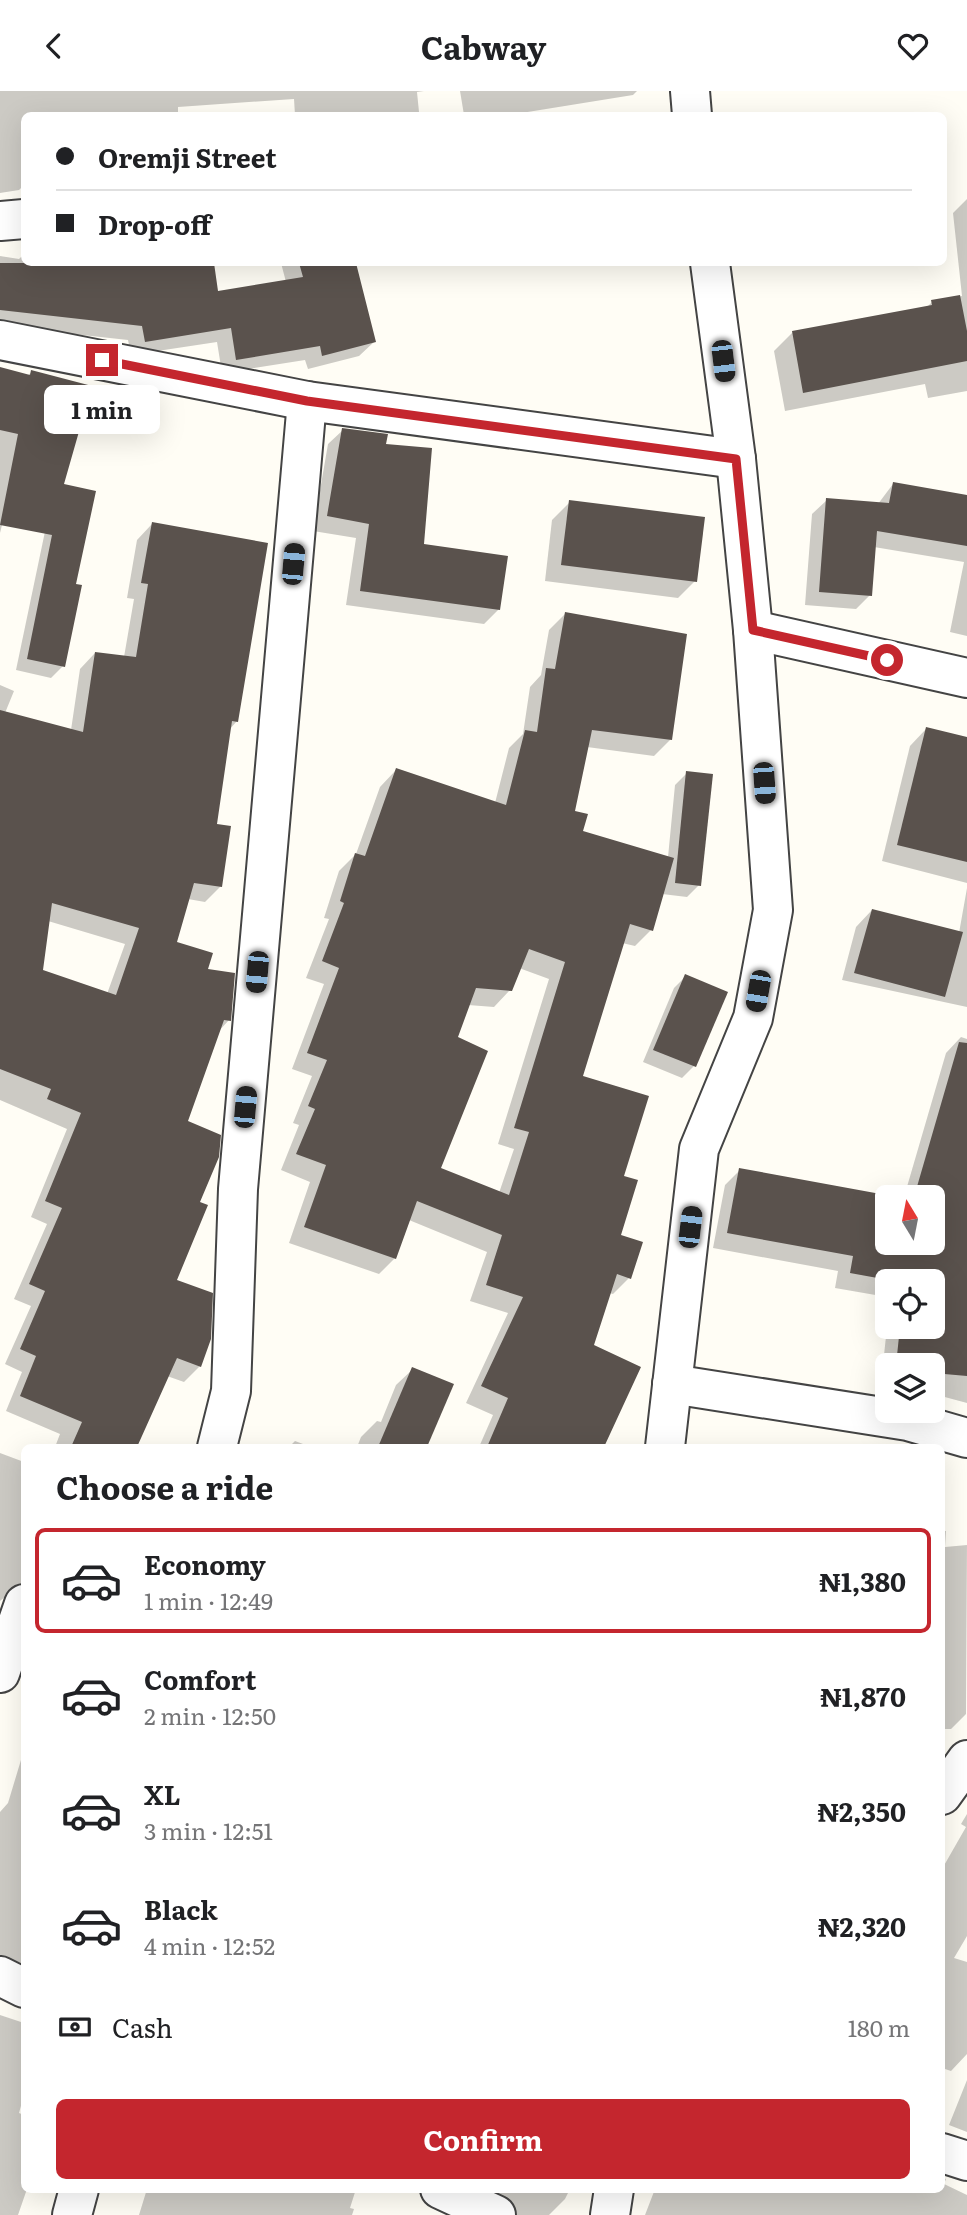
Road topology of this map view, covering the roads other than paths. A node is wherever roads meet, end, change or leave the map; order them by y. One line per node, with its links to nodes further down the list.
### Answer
1 (690, 91): 2 (street)
2 (692, 112)
3 (21, 219): 4 (street)
4 (0, 221)
5 (710, 266): 8 (street)
6 (0, 340): 7 (street)
7 (307, 401): 8 (street); 13 (street)
8 (736, 459): 9 (street)
9 (753, 630): 10 (street); 11 (street)
10 (967, 678)
11 (672, 1384): 12 (street); 14 (street)
12 (967, 1438)
13 (218, 1444)
14 (665, 1444)
15 (0, 1588): 16 (street)
16 (21, 1597)
17 (21, 1613): 18 (street)
18 (0, 1673)
19 (967, 1760): 20 (street)
20 (945, 1791)
21 (0, 1976): 22 (street)
22 (21, 1986)
23 (945, 2154): 24 (street)
24 (967, 2161)
25 (78, 2193): 28 (street)
26 (449, 2193): 29 (street)
27 (613, 2193): 30 (street)
28 (72, 2215)
29 (496, 2215)
30 (610, 2215)

